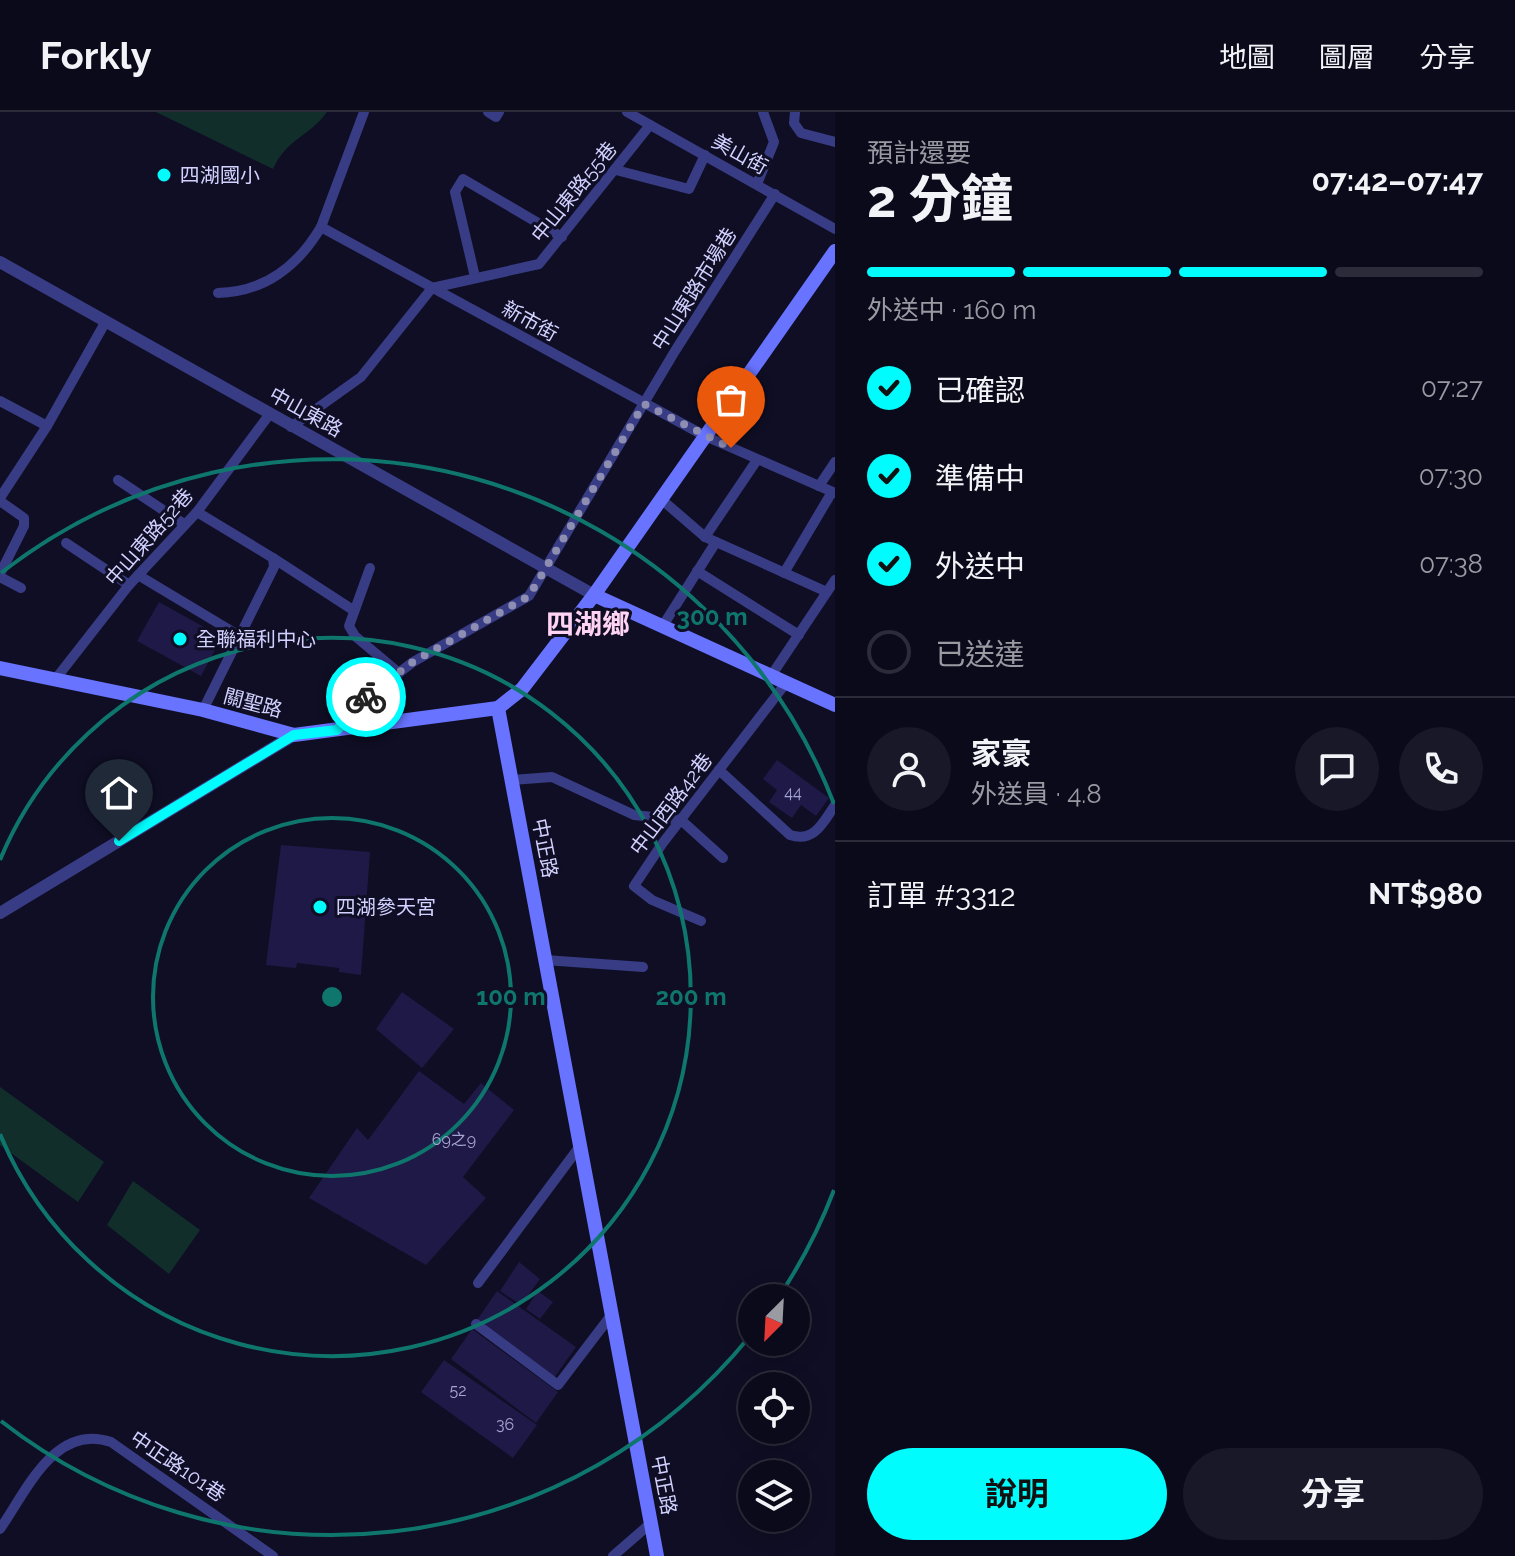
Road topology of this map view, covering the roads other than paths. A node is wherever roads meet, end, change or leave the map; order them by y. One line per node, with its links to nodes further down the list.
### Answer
1 (364, 112): 13 (street)
2 (488, 112): 3 (street)
3 (499, 112)
4 (627, 112): 7 (street, 美山街)
5 (763, 112): 11 (street)
6 (795, 112): 8 (street)
7 (650, 125): 9 (street, 美山街); 10 (street, 中山東路55巷)
8 (835, 142)
9 (705, 155): 10 (street); 11 (street, 美山街)
10 (616, 170): 15 (street, 中山東路55巷)
11 (757, 184): 12 (street, 美山街)
12 (775, 194): 14 (street, 美山街); 23 (street, 中山東路市場巷)
13 (321, 227): 19 (street, 新市街); 20 (street)
14 (835, 229)
15 (562, 237): 18 (street, 中山東路55巷); 18 (street)
16 (835, 251): 27 (main road)
17 (0, 262): 21 (street, 中山東路)
18 (475, 277): 19 (street, 中山東路55巷)
19 (432, 288): 23 (street, 新市街); 26 (street)
20 (218, 293)
21 (106, 321): 24 (street, 中山東路); 25 (street)
22 (0, 401): 25 (street)
23 (644, 404): 27 (street, 新市街); 41 (street, 中山東路市場巷)
24 (269, 415): 26 (street, 中山東路); 35 (street, 中山東路52巷)
25 (47, 426): 34 (street)
26 (291, 427): 41 (street, 中山東路)
27 (705, 436): 28 (street, 新市街); 33 (main road)
28 (757, 460): 31 (street, 新市街); 37 (street)
29 (835, 462): 31 (street)
30 (118, 480): 36 (street)
31 (819, 486): 32 (street, 新市街)
32 (834, 493): 44 (street)
33 (661, 499): 37 (street); 51 (main road)
34 (0, 500): 46 (street)
35 (197, 512): 36 (street, 中山東路52巷); 40 (street)
36 (184, 524): 45 (street, 中山東路52巷)
37 (705, 537): 38 (street)
38 (716, 542): 43 (street); 44 (street)
39 (66, 543): 48 (street)
40 (273, 558): 52 (street); 54 (street)
41 (546, 567): 51 (street, 中山東路); 57 (street, 中山東路市場巷)
42 (370, 568): 52 (street)
43 (697, 571): 53 (street); 55 (street)
44 (784, 573): 50 (street)
45 (138, 575): 48 (street, 中山東路52巷); 54 (street)
46 (0, 576): 49 (street)
47 (835, 580): 50 (street)
48 (129, 585): 59 (street, 中山東路52巷)
49 (21, 588)
50 (827, 592): 55 (street)
51 (594, 595): 53 (main road); 62 (main road)
52 (353, 610): 57 (street)
53 (662, 627): 58 (main road)
54 (238, 635): 63 (street)
55 (799, 635): 58 (street)
56 (0, 668): 59 (main road, 關聖路)
57 (399, 673): 64 (street, 中山東路市場巷)
58 (771, 676): 60 (main road)
59 (54, 681): 63 (main road, 關聖路)
60 (786, 683): 61 (main road); 66 (street, 中山西路42巷)
61 (835, 705)
62 (498, 708): 64 (main road, 關聖路); 67 (main road, 中正路)
63 (203, 710): 65 (main road, 關聖路)
64 (337, 730): 65 (main road, 關聖路)
65 (294, 735): 71 (street)
66 (719, 770): 68 (street); 69 (street, 中山西路42巷)
67 (512, 780): 69 (street); 73 (main road, 中正路)
68 (835, 805)
69 (681, 820): 70 (street); 72 (street, 中山西路42巷)
70 (723, 858)
71 (0, 913)
72 (701, 921)
73 (545, 960): 74 (street); 75 (main road, 中正路)
74 (643, 967)
75 (580, 1146): 76 (street); 77 (main road, 中正路)
76 (478, 1283)
77 (612, 1314): 78 (street); 79 (main road, 中正路)
78 (476, 1324)
79 (651, 1523): 82 (street); 83 (main road, 中正路)
80 (0, 1529): 81 (street, 中正路101巷)
81 (273, 1556)
82 (613, 1556)
83 (657, 1556)

